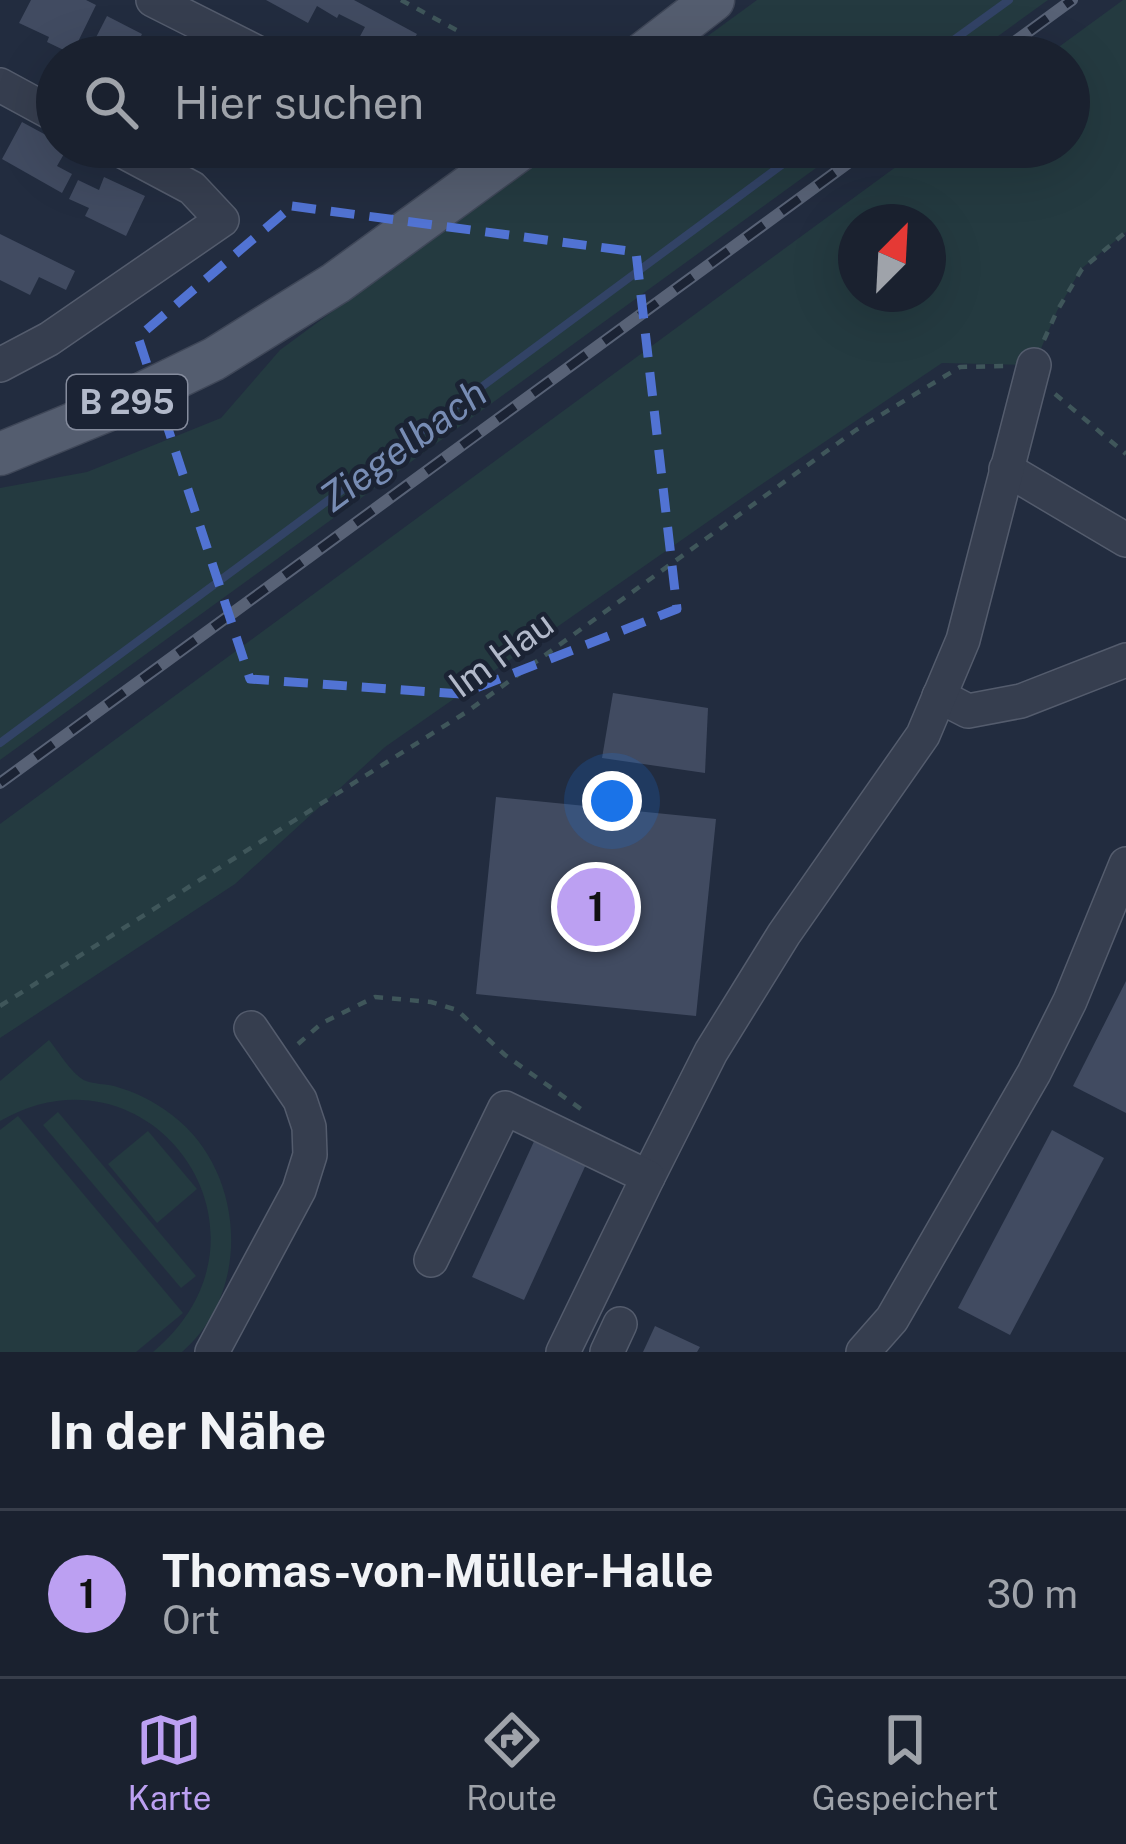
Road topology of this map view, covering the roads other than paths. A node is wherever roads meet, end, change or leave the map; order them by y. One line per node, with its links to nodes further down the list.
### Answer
1 (152, 0): 3 (street)
2 (713, 0): 4 (main road)
3 (224, 36)
4 (667, 36)
5 (0, 86): 6 (street)
6 (36, 105)
7 (154, 168): 9 (street)
8 (494, 168): 11 (main road, B 295)
9 (0, 365)
10 (1034, 365): 12 (street)
11 (0, 454)
12 (1006, 469): 13 (street); 15 (street)
13 (1126, 540)
14 (1126, 660): 15 (street)
15 (939, 696): 18 (street)
16 (1126, 864): 22 (street)
17 (251, 1028): 20 (street)
18 (648, 1177): 19 (street); 21 (street)
19 (431, 1260)
20 (212, 1352)
21 (563, 1352)
22 (863, 1352)

